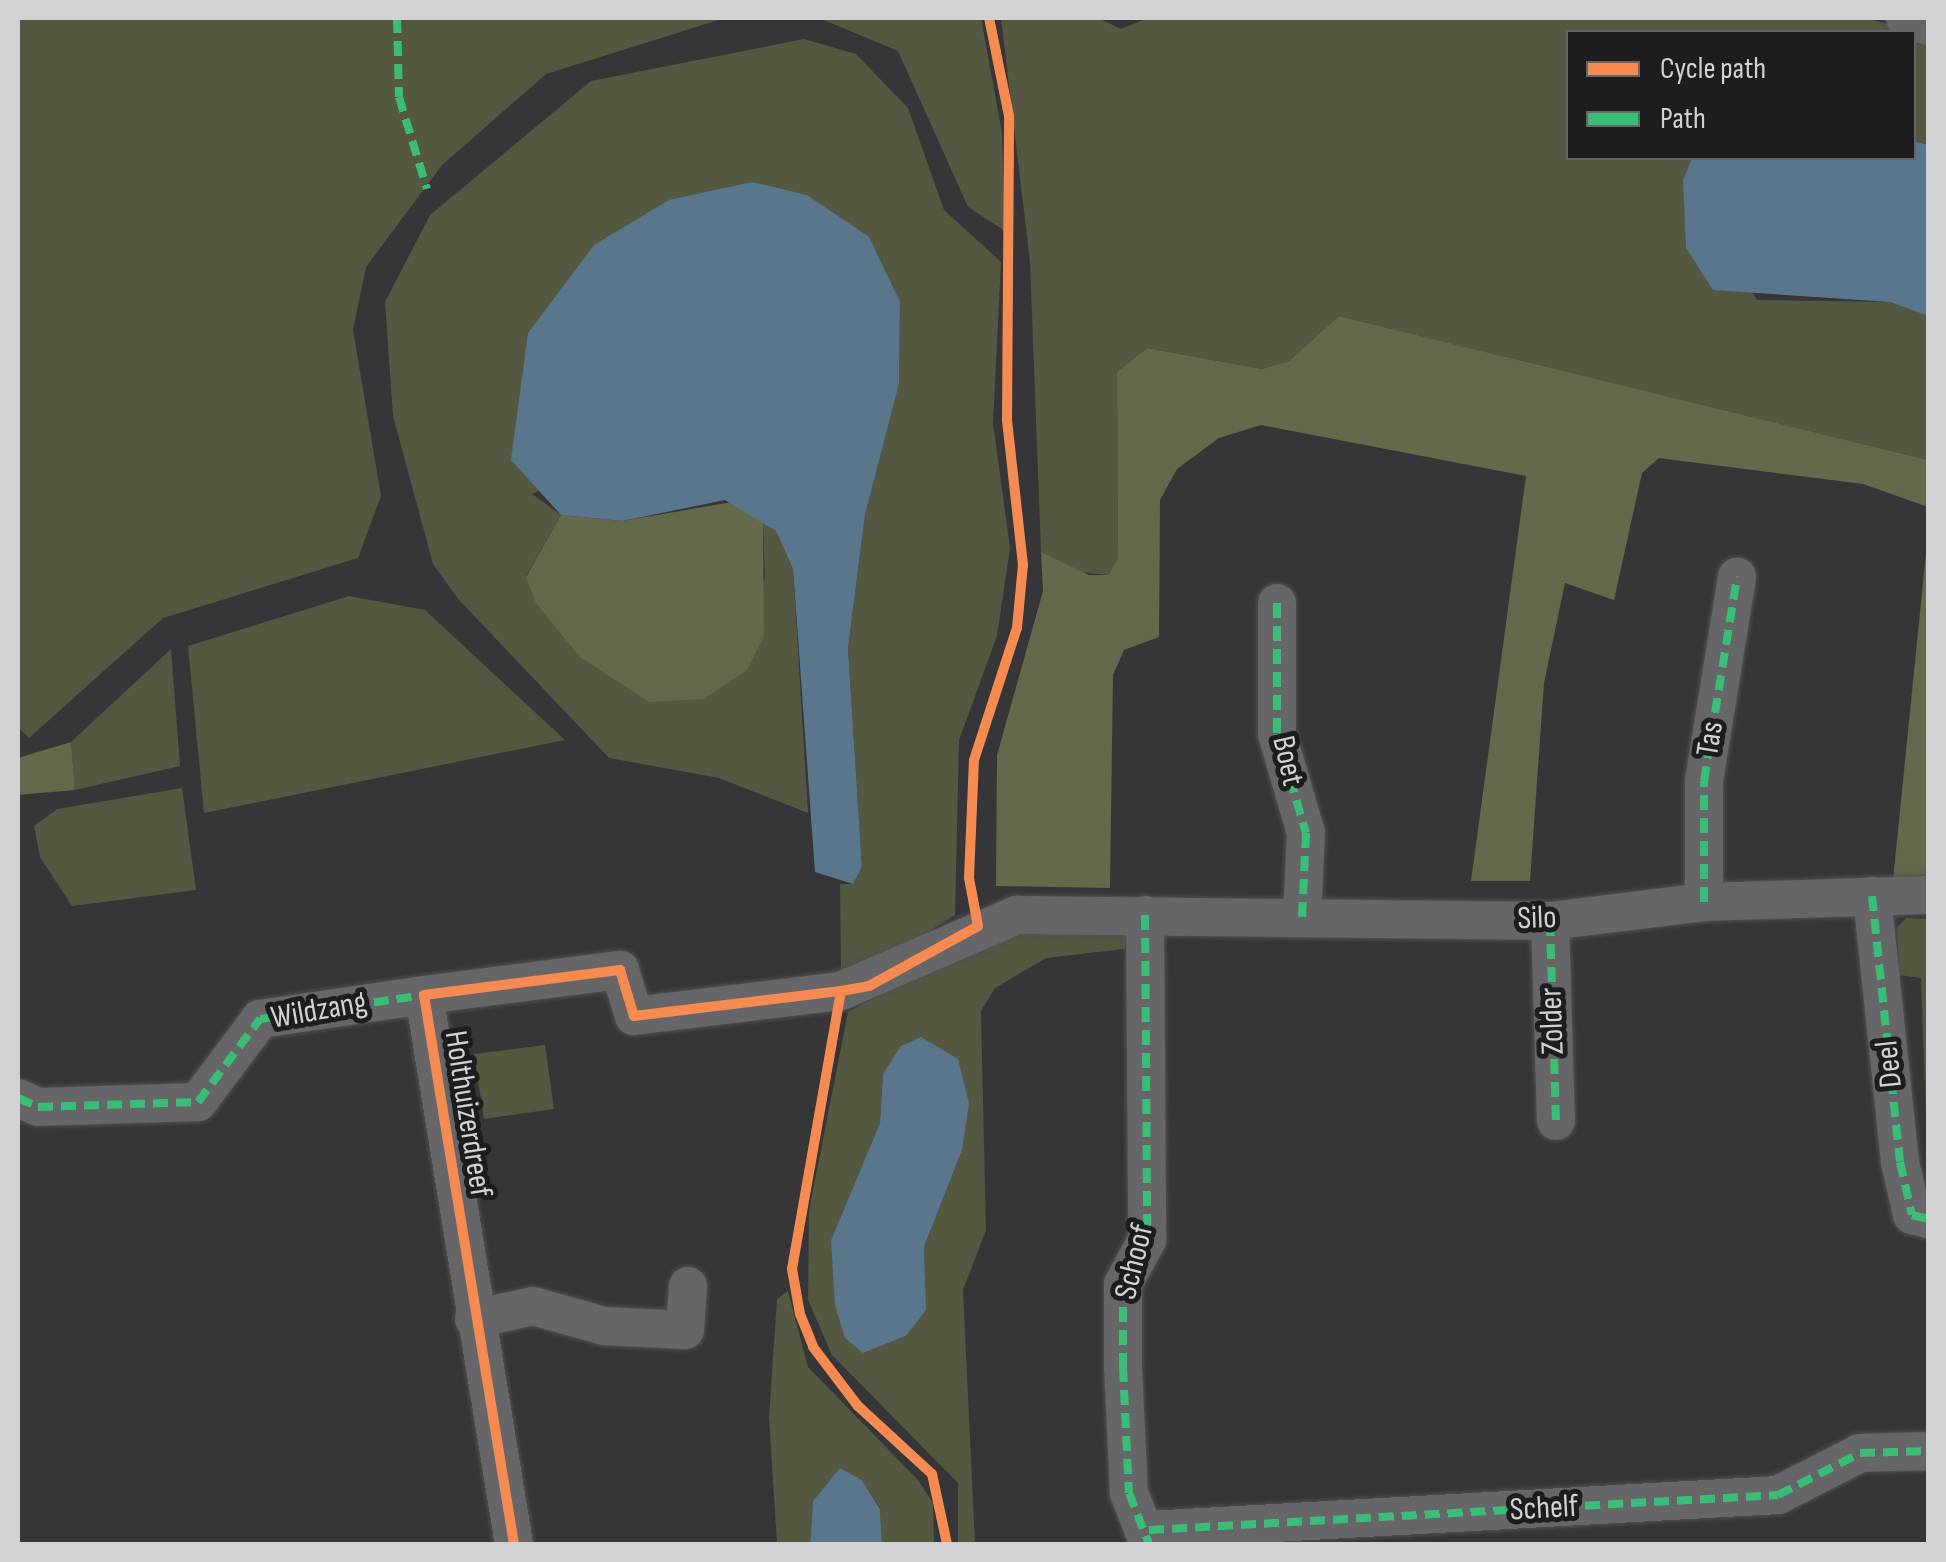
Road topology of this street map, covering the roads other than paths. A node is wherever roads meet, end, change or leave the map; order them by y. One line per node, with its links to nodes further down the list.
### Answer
1 (1904, 18): 2 (street)
2 (1928, 26)
3 (1737, 576): 7 (street, Tas)
4 (1278, 603): 9 (street, Boet)
5 (1928, 894): 6 (street, Silo)
6 (1872, 896): 7 (street, Silo); 14 (street, Deel)
7 (1704, 902): 10 (street, Silo)
8 (1145, 915): 9 (street, Silo); 11 (street, Holthuizerdreef); 18 (street, Schoof)
9 (1302, 917): 10 (street, Silo)
10 (1550, 921): 13 (street, Zolder)
11 (424, 995): 12 (street, Wildzang); 16 (street, Holthuizerdreef)
12 (18, 1098)
13 (1556, 1120)
14 (1928, 1219)
15 (688, 1286): 16 (street)
16 (474, 1318): 19 (street, Holthuizerdreef)
17 (1928, 1451): 18 (street, Schelf)
18 (1149, 1537)
19 (514, 1544)

